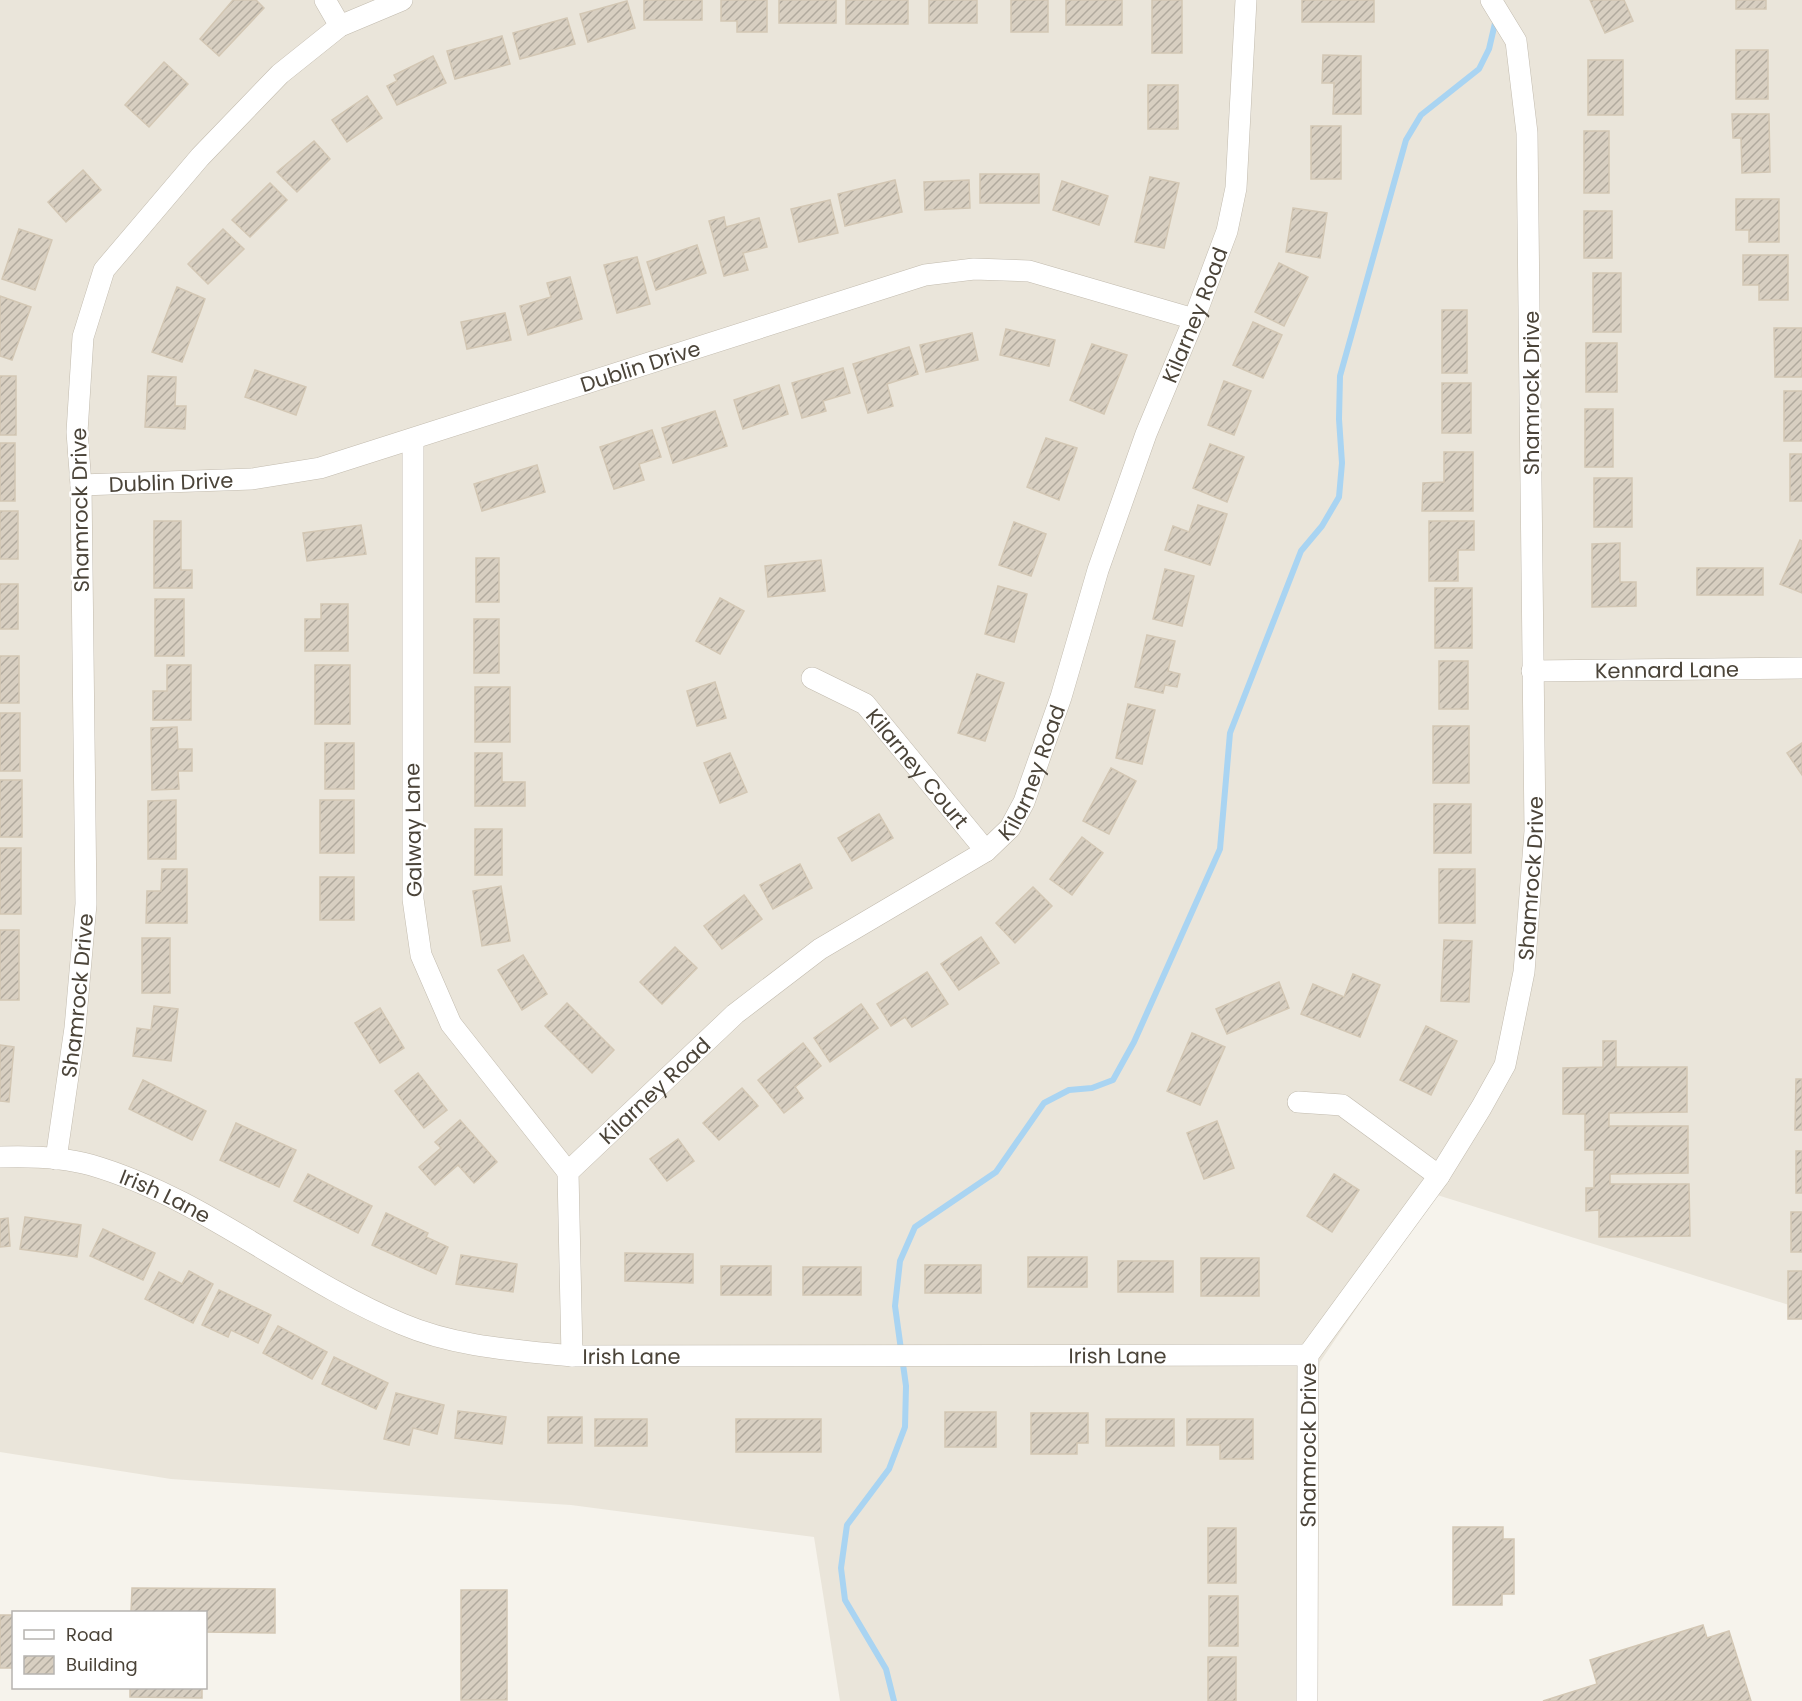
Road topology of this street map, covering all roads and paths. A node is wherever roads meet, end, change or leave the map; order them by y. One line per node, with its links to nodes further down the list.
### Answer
1 (325, 0): 5 (street)
2 (402, 0): 5 (street, Shamrock Drive)
3 (1245, 0): 6 (street, Kilarney Road)
4 (1491, 0): 10 (street, Shamrock Drive)
5 (340, 26): 8 (street, Shamrock Drive)
6 (1194, 319): 7 (street, Dublin Drive); 12 (street, Kilarney Road)
7 (412, 439): 8 (street, Dublin Drive); 16 (street, Galway Lane)
8 (81, 484): 15 (street, Shamrock Drive)
9 (1802, 668): 10 (street, Kennard Lane)
10 (1532, 671): 17 (street, Shamrock Drive)
11 (812, 678): 12 (street, Kilarney Court)
12 (986, 851): 16 (street, Kilarney Road)
13 (1298, 1102): 17 (street)
14 (0, 1157): 15 (street, Irish Lane)
15 (56, 1159): 19 (street, Irish Lane)
16 (568, 1172): 19 (street)
17 (1439, 1176): 18 (street, Shamrock Drive)
18 (1308, 1354): 19 (street, Irish Lane); 20 (street, Shamrock Drive)
19 (572, 1356)
20 (1307, 1701)

